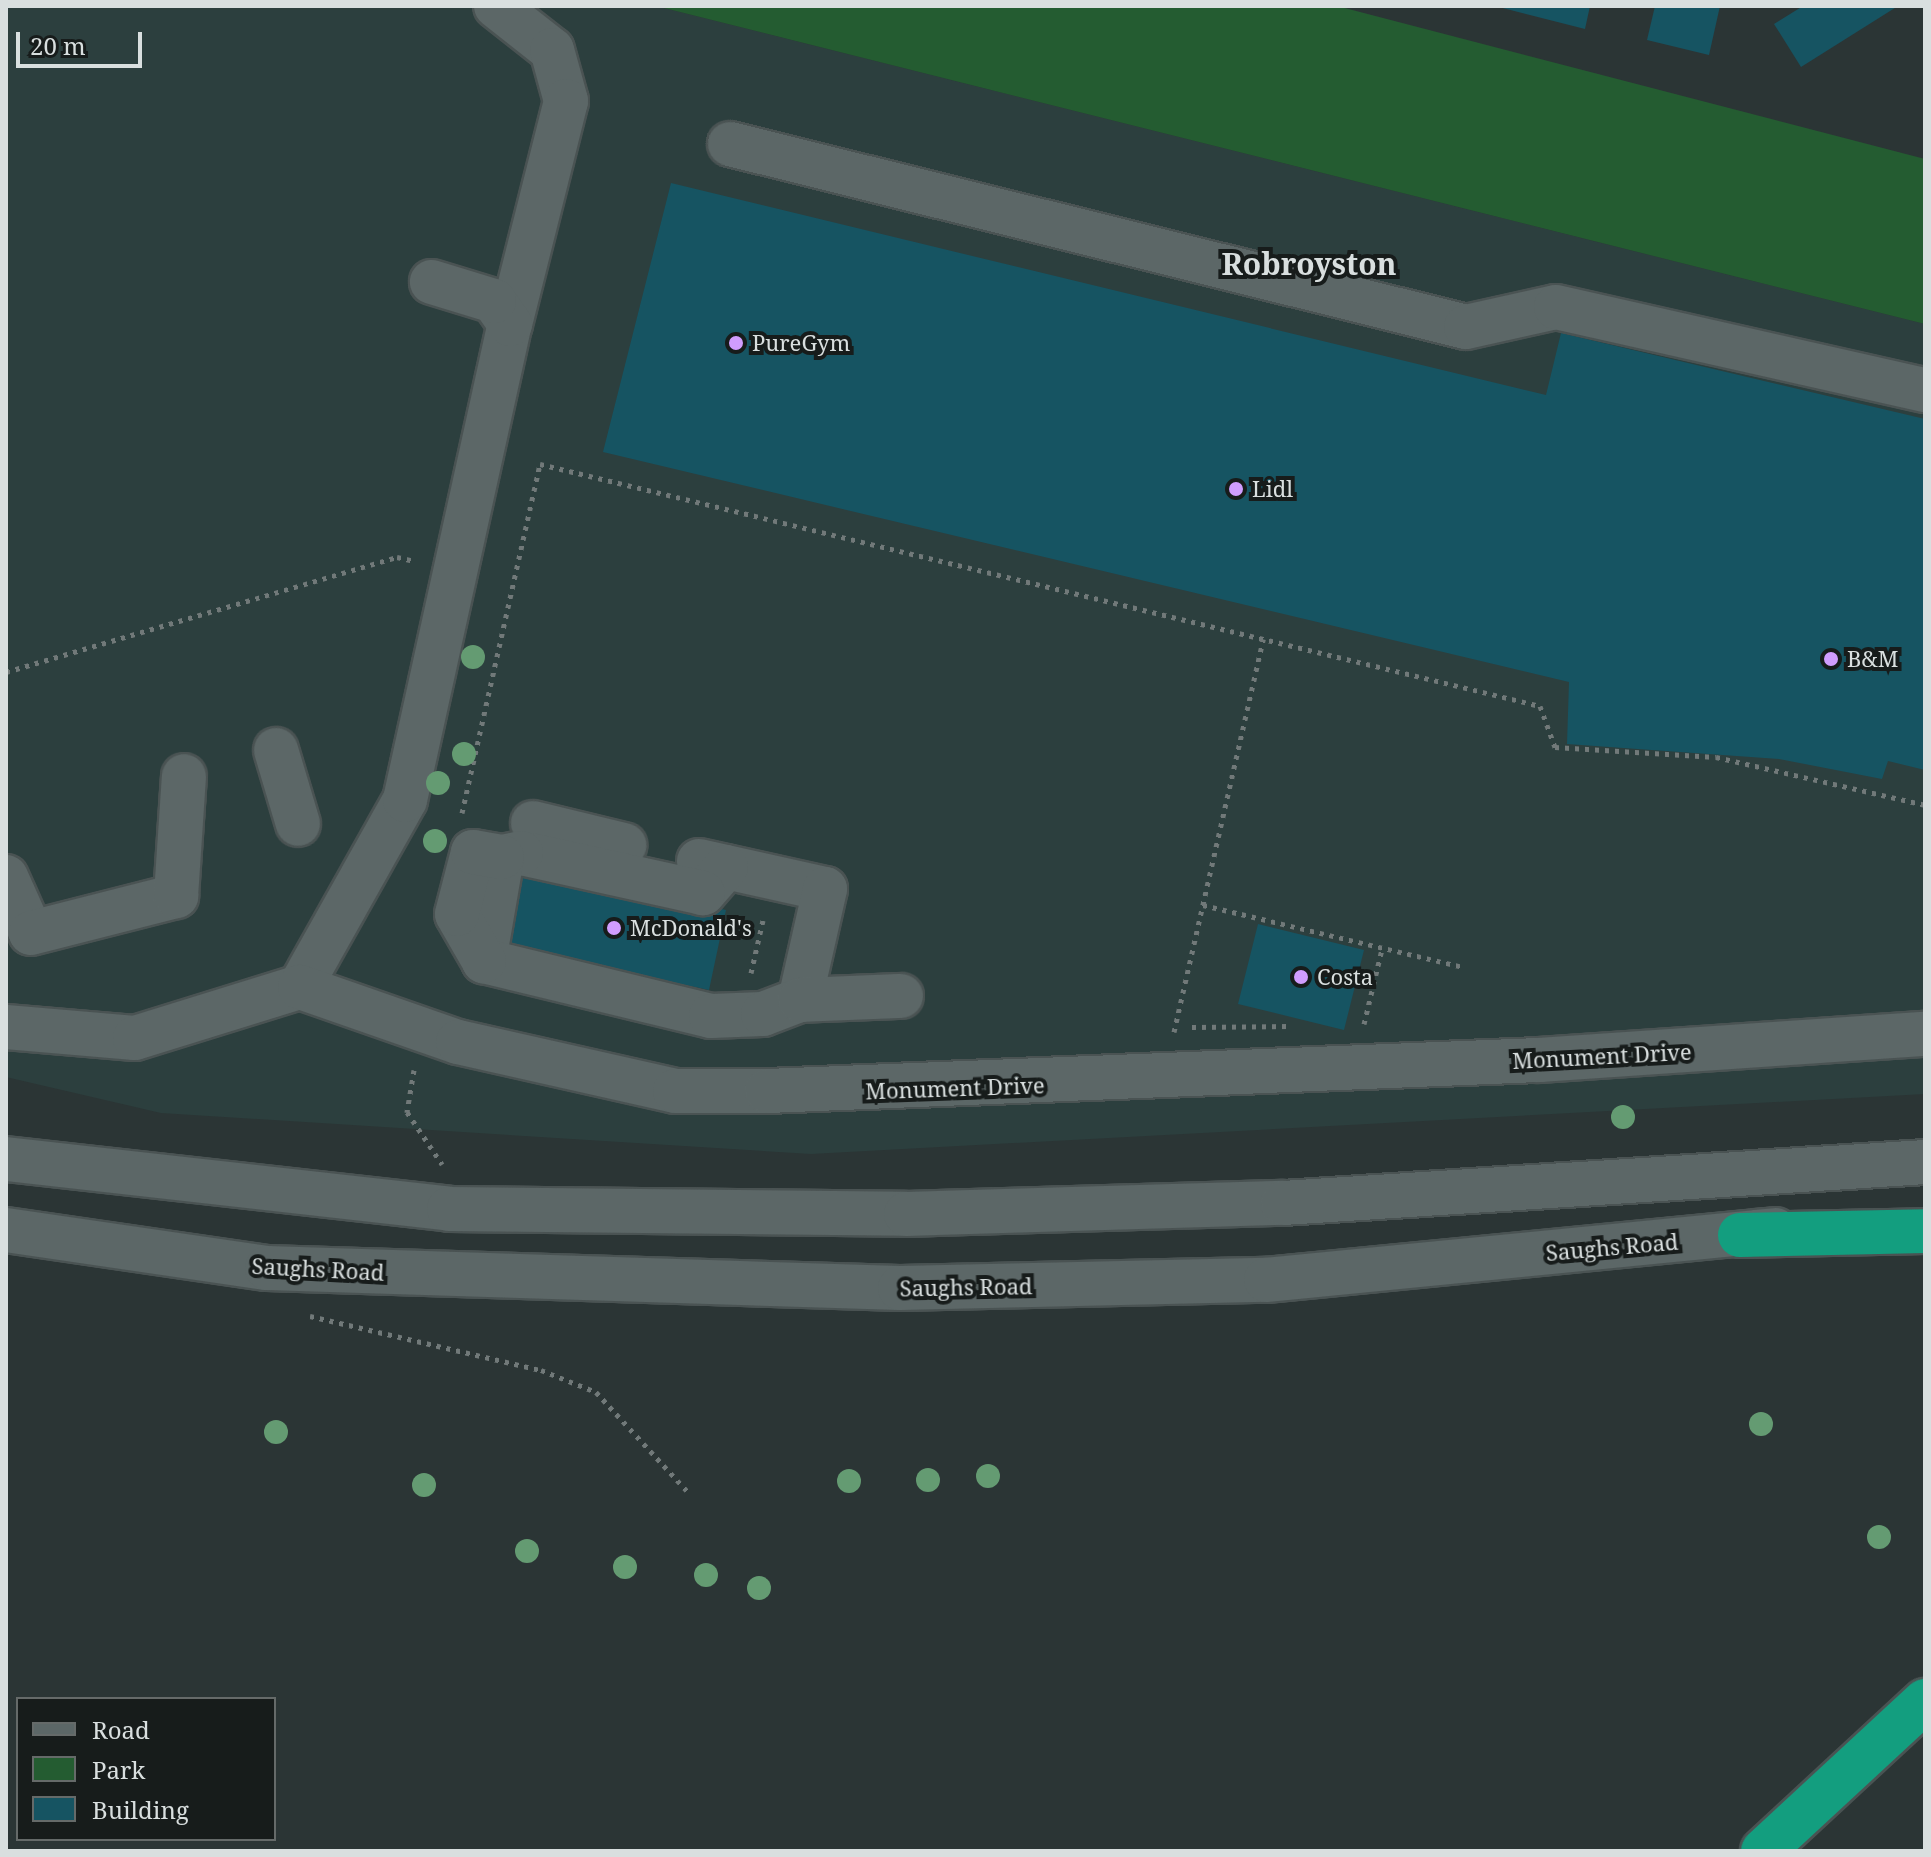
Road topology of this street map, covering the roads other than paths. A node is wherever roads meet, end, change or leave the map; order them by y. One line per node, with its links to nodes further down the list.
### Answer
1 (496, 6): 4 (street)
2 (730, 144): 5 (street)
3 (432, 282): 4 (street)
4 (510, 324): 12 (street)
5 (1925, 390)
6 (276, 750): 9 (street)
7 (184, 776): 11 (street)
8 (533, 823): 10 (street)
9 (298, 824)
10 (726, 867): 14 (street); 14 (street)
11 (6, 877)
12 (300, 987): 15 (street); 16 (street, Monument Drive)
13 (901, 996): 14 (street)
14 (782, 1007)
15 (6, 1027)
16 (1925, 1034)
17 (6, 1159): 18 (street)
18 (1925, 1162)
19 (1925, 1211): 22 (street, Saughs Road)
20 (6, 1230): 22 (street, Saughs Road)
21 (1925, 1231): 22 (highway)
22 (1740, 1235)
23 (1925, 1701): 24 (highway)
24 (1763, 1851)

